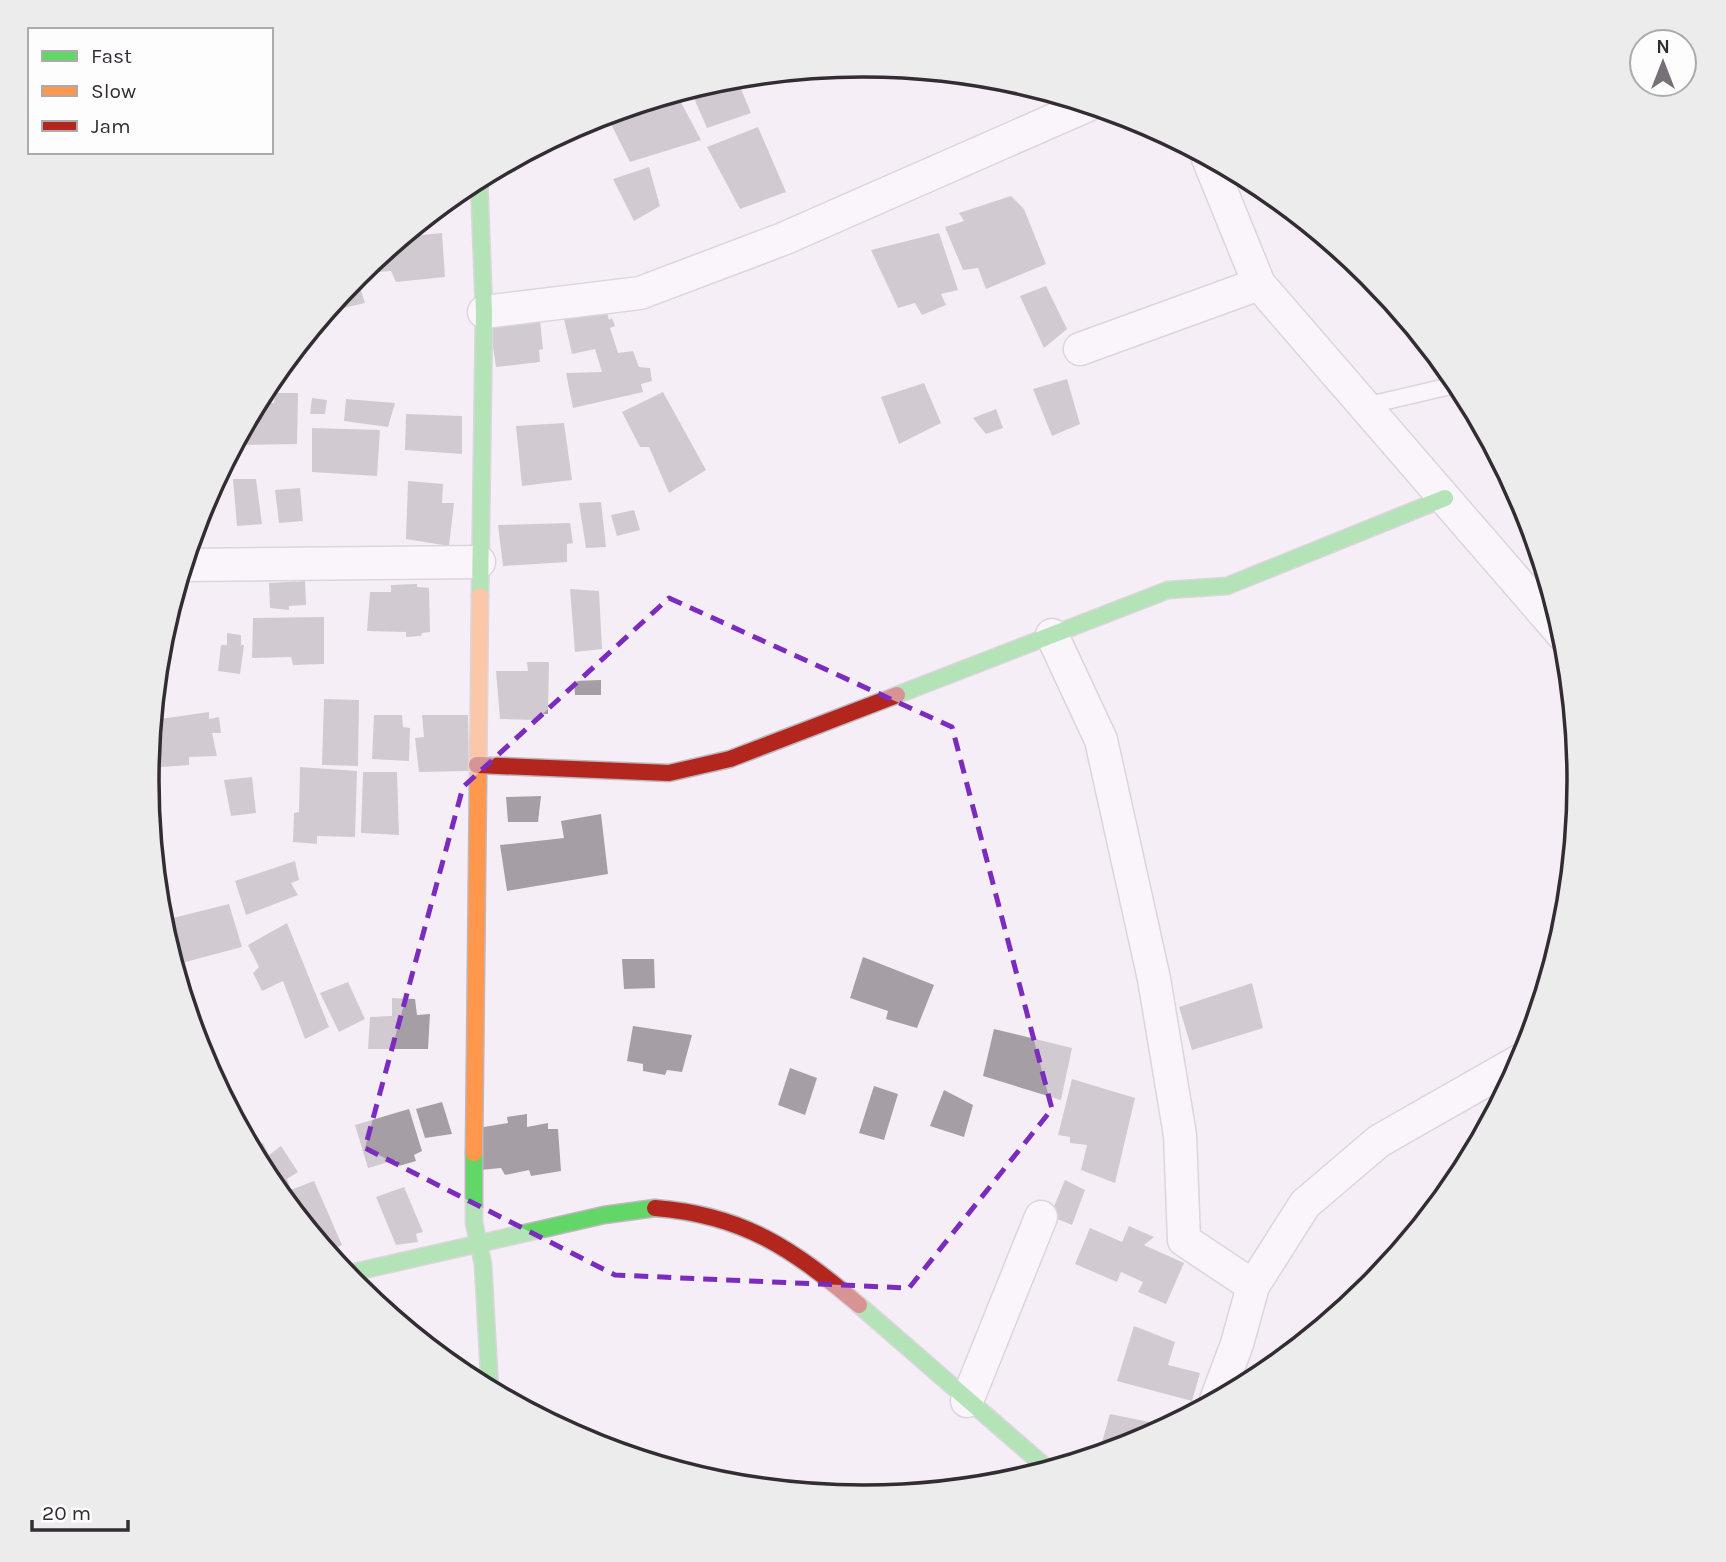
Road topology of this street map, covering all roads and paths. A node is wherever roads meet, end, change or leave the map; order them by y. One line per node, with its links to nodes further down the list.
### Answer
1 (1075, 110): 5 (street)
2 (1213, 170): 4 (street)
3 (480, 191): 5 (street)
4 (1259, 284): 6 (street); 8 (street)
5 (484, 312): 10 (street)
6 (1080, 349)
7 (1446, 387): 8 (lane)
8 (1365, 406): 9 (street)
9 (1445, 498): 12 (street); 13 (street)
10 (479, 562): 11 (street); 14 (street)
11 (193, 565)
12 (1547, 616)
13 (1052, 635): 14 (street); 19 (street)
14 (477, 765): 17 (street)
15 (1504, 1070): 19 (street)
16 (1041, 1217): 22 (street)
17 (480, 1242): 18 (street); 20 (street); 22 (street)
18 (358, 1271)
19 (1253, 1286): 21 (street)
20 (489, 1377)
21 (1221, 1387)
22 (967, 1401): 23 (street)
23 (1040, 1462)

